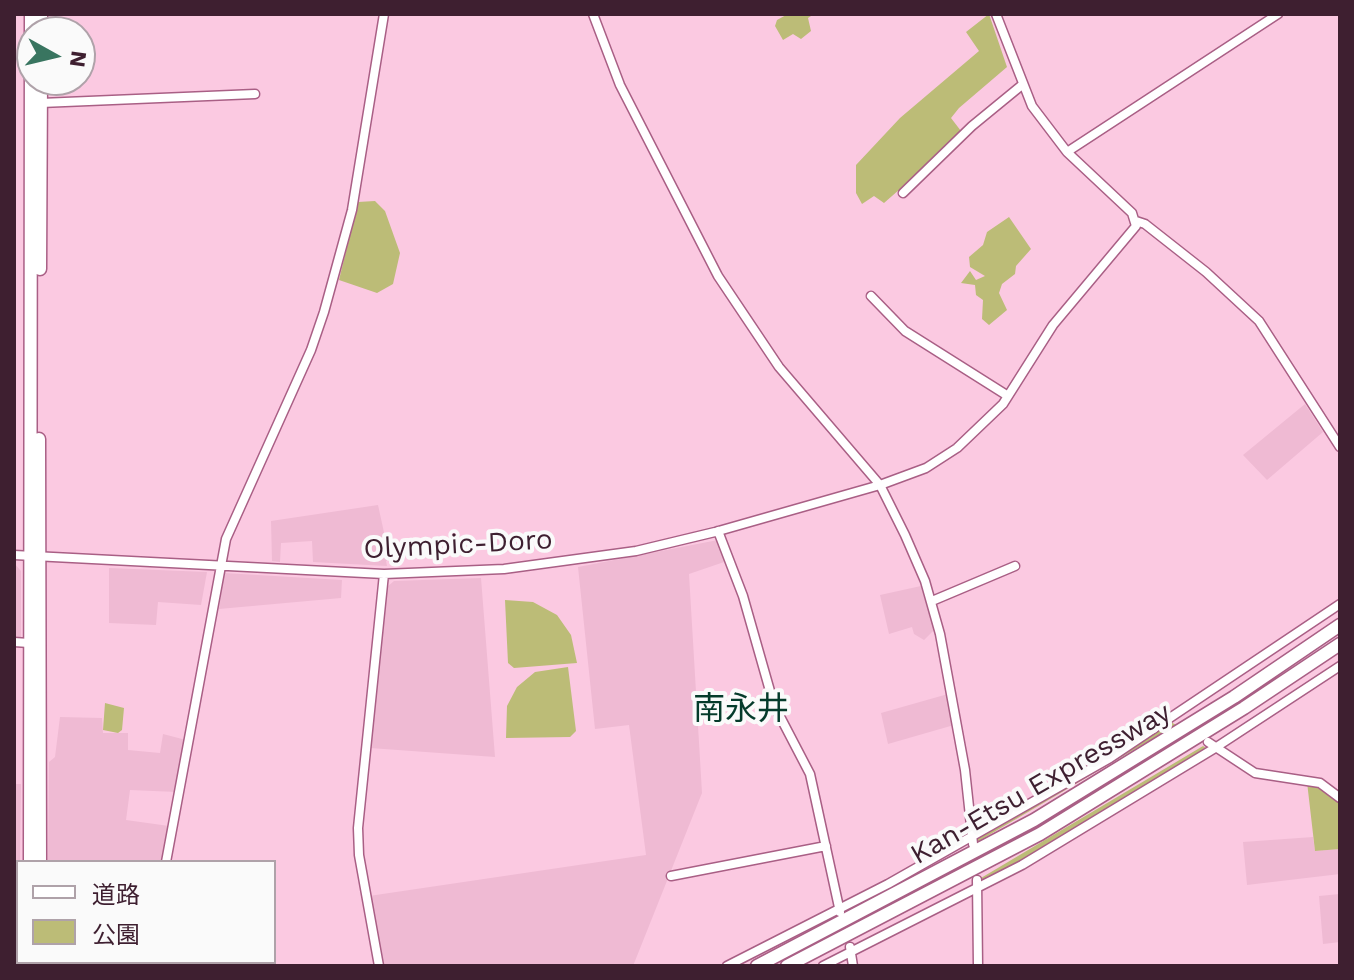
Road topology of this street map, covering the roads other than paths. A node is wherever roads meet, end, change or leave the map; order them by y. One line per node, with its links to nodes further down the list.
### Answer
1 (31, 14): 19 (highway)
2 (384, 14): 20 (street)
3 (593, 14): 16 (street)
4 (996, 14): 6 (street)
5 (1278, 14): 10 (street)
6 (1022, 85): 10 (street); 11 (street)
7 (255, 94): 9 (street)
8 (41, 96): 9 (highway)
9 (41, 103): 19 (highway)
10 (1067, 152): 12 (street)
11 (903, 193)
12 (1136, 221): 14 (street, Olympic-Doro); 15 (street)
13 (871, 296): 14 (street)
14 (1008, 396): 16 (street, Olympic-Doro)
15 (1340, 447)
16 (880, 485): 17 (street, Olympic-Doro); 23 (street)
17 (718, 531): 22 (street, Olympic-Doro); 33 (street)
18 (14, 555): 19 (street, Olympic-Doro)
19 (35, 556): 20 (street, Olympic-Doro); 27 (highway); 35 (highway)
20 (222, 566): 22 (street, Olympic-Doro); 36 (street)
21 (1015, 566): 23 (street)
22 (384, 574): 41 (street)
23 (932, 601): 32 (street)
24 (1340, 604): 32 (street)
25 (1340, 625): 43 (highway, Kan-Etsu Expressway)
26 (14, 642): 27 (street)
27 (29, 643): 34 (highway)
28 (1340, 644): 44 (highway, Kan-Etsu Expressway)
29 (1340, 666): 30 (street)
30 (1212, 745): 31 (street); 38 (street)
31 (1340, 798)
32 (972, 840): 39 (street)
33 (826, 846): 37 (street); 39 (street)
34 (30, 860)
35 (40, 860)
36 (166, 860)
37 (671, 876)
38 (978, 884): 40 (street); 47 (street)
39 (840, 910): 42 (street)
40 (851, 950): 45 (street); 46 (street)
41 (379, 966)
42 (727, 966)
43 (757, 966)
44 (787, 966)
45 (823, 966)
46 (853, 966)
47 (978, 966)

